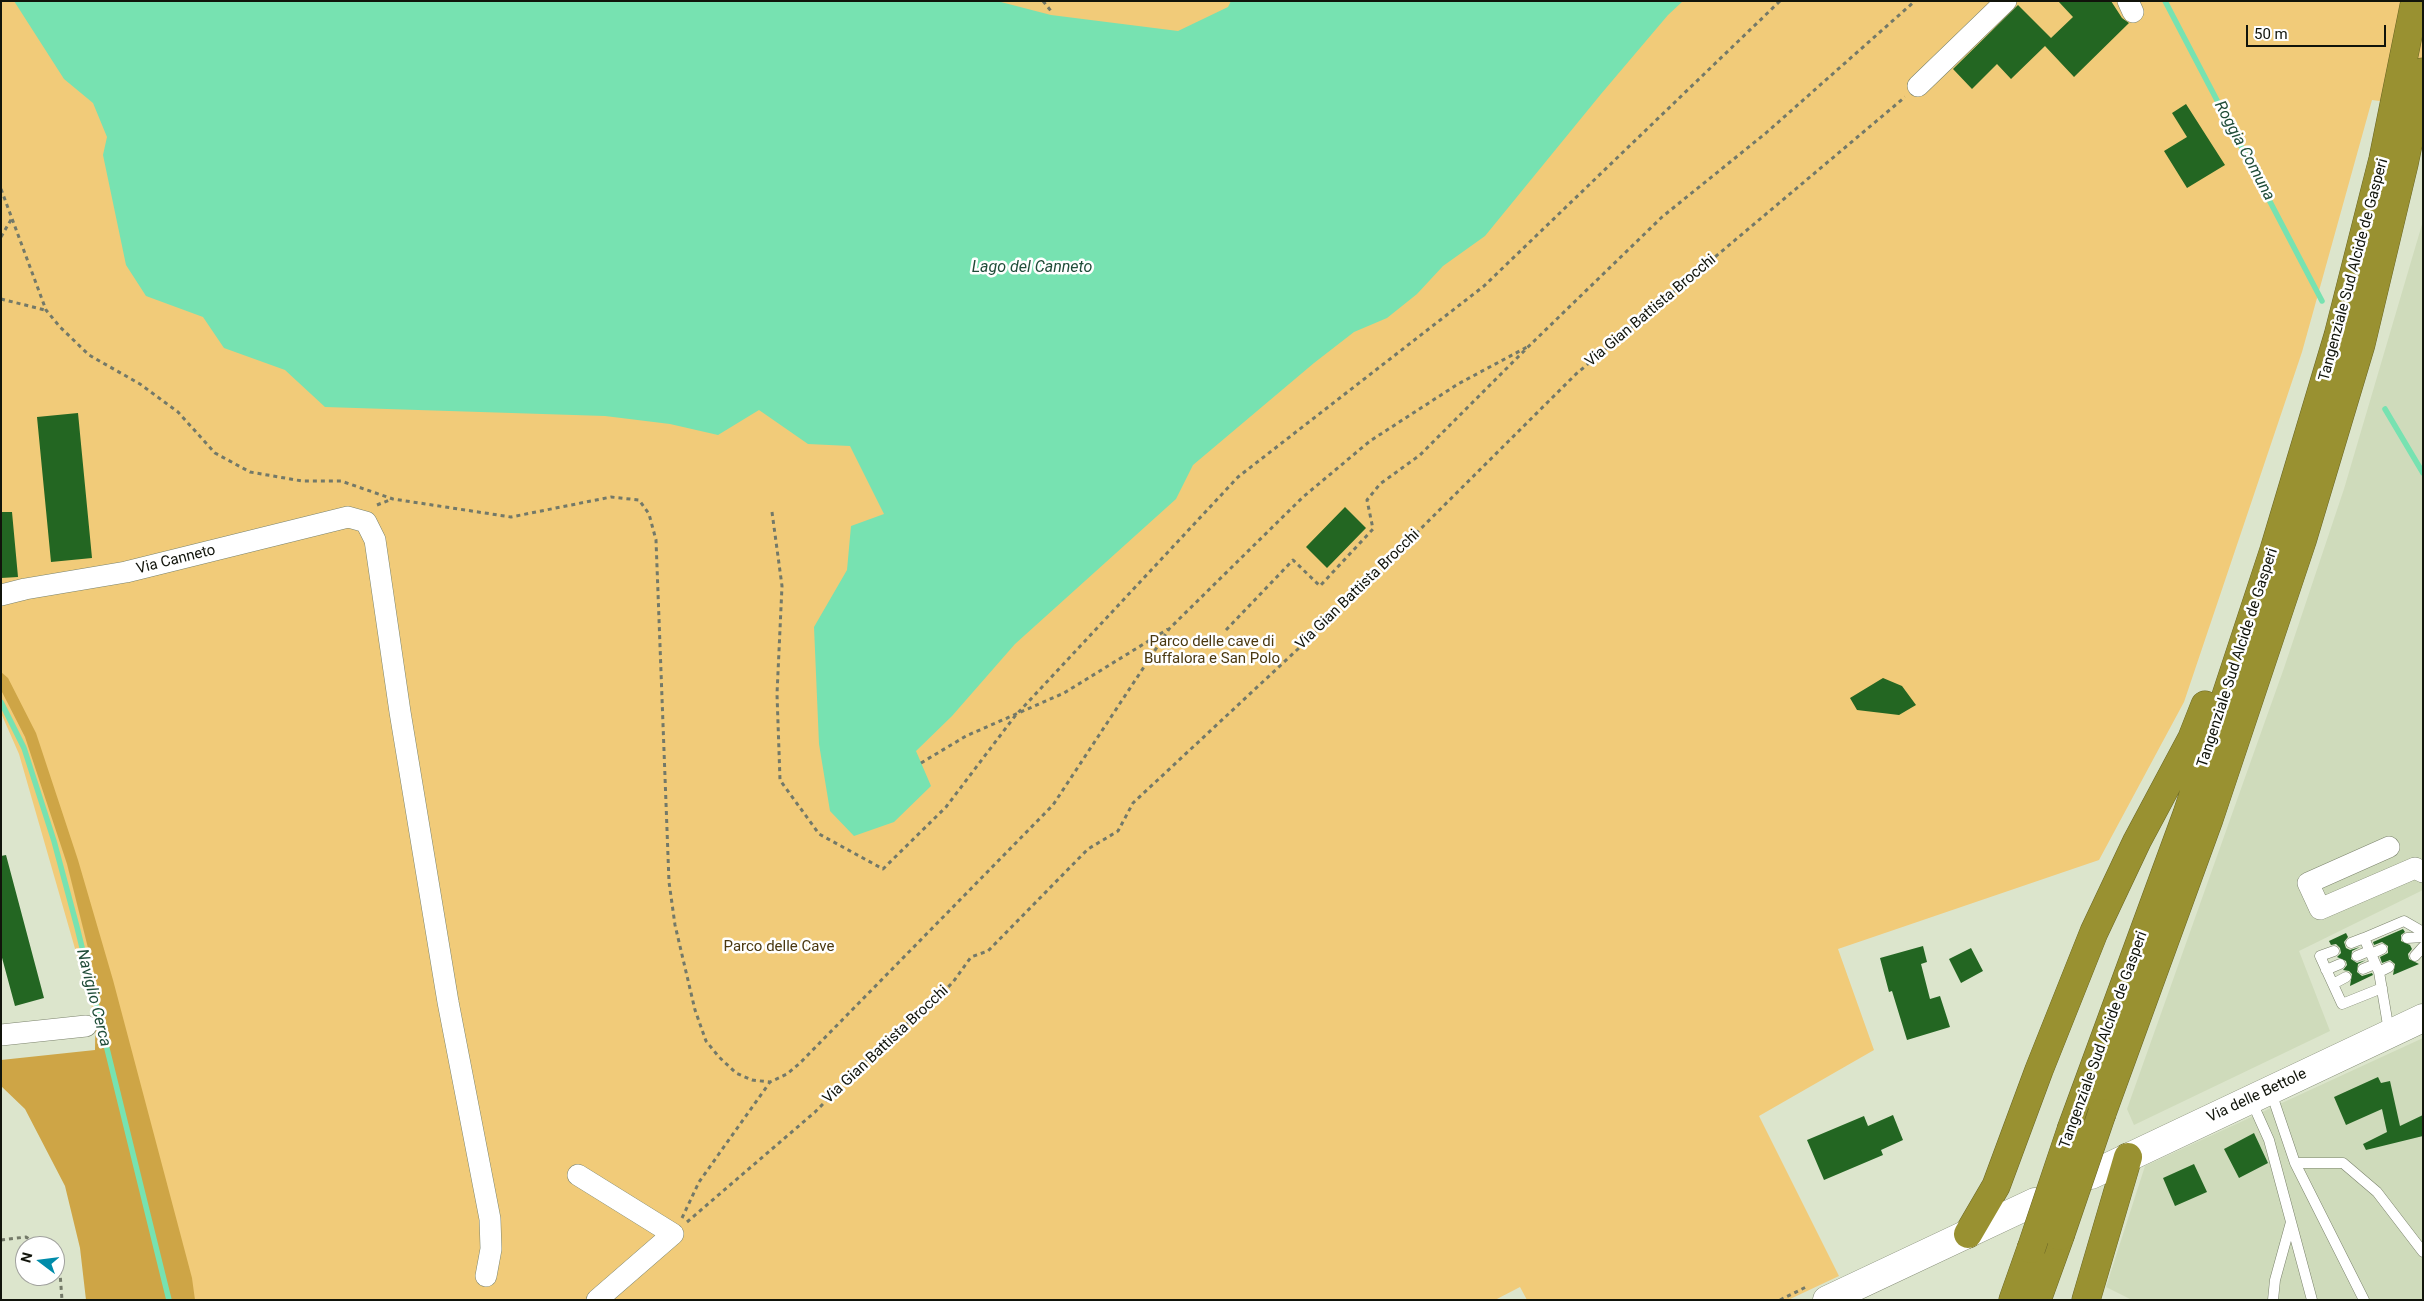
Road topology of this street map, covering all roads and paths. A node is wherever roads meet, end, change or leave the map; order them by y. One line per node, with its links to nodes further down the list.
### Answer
1 (1043, 1): 6 (path)
2 (1780, 1): 20 (path)
3 (1915, 1): 14 (path)
4 (2006, 1): 8 (street)
5 (2415, 1): 16 (highway, Tangenziale Sud Alcide de Gasperi)
6 (1051, 11)
7 (2423, 72): 65 (highway, Tangenziale Sud Alcide de Gasperi, bridge)
8 (1918, 86): 54 (path, Via Gian Battista Brocchi)
9 (1, 189): 10 (path)
10 (12, 218): 11 (path); 13 (path)
11 (1, 237)
12 (1, 300): 13 (path)
13 (46, 310): 46 (path)
14 (1529, 346): 18 (path); 19 (path)
15 (772, 512): 20 (path)
16 (2274, 550): 55 (highway); 64 (highway, Tangenziale Sud Alcide de Gasperi, bridge)
17 (1, 595): 59 (street, Via Canneto)
18 (1169, 628): 20 (path); 46 (path)
19 (1226, 630)
20 (1015, 716): 21 (path)
21 (921, 763)
22 (2388, 847): 23 (street)
23 (2423, 872)
24 (2423, 932): 26 (lane)
25 (2423, 937): 27 (lane)
26 (2364, 938): 28 (lane); 34 (lane)
27 (2408, 938)
28 (2350, 943)
29 (2423, 947): 33 (lane)
30 (2382, 949): 34 (lane)
31 (2334, 951): 38 (lane)
32 (2357, 956): 34 (lane)
33 (2415, 956)
34 (2374, 960): 36 (lane); 37 (lane); 41 (lane)
35 (2340, 964): 38 (lane)
36 (2390, 967)
37 (2363, 969)
38 (2326, 970): 40 (lane)
39 (2346, 977): 40 (lane)
40 (2332, 984): 41 (lane)
41 (2382, 988): 45 (lane)
42 (2423, 1018): 45 (main road, Via delle Bettole)
43 (86, 1026): 44 (street)
44 (1, 1034)
45 (2389, 1034): 47 (main road, Via delle Bettole)
46 (770, 1082): 54 (path)
47 (2262, 1094): 48 (main road, Via delle Bettole); 49 (lane); 53 (lane)
48 (2128, 1157): 51 (main road, Via delle Bettole); 66 (highway)
49 (2295, 1164): 58 (lane); 69 (lane)
50 (578, 1175): 54 (street)
51 (2091, 1175)
52 (2035, 1202): 55 (main road)
53 (2291, 1222): 67 (lane); 68 (lane)
54 (673, 1234): 62 (street)
55 (1968, 1234): 63 (main road)
56 (15, 1238): 57 (path)
57 (1, 1240)
58 (2423, 1252)
59 (486, 1276)
60 (61, 1286): 61 (path)
61 (62, 1300)
62 (598, 1300)
63 (1827, 1300)
64 (2013, 1300)
65 (2037, 1300)
66 (2086, 1300)
67 (2273, 1300)
68 (2312, 1300)
69 (2364, 1300)

